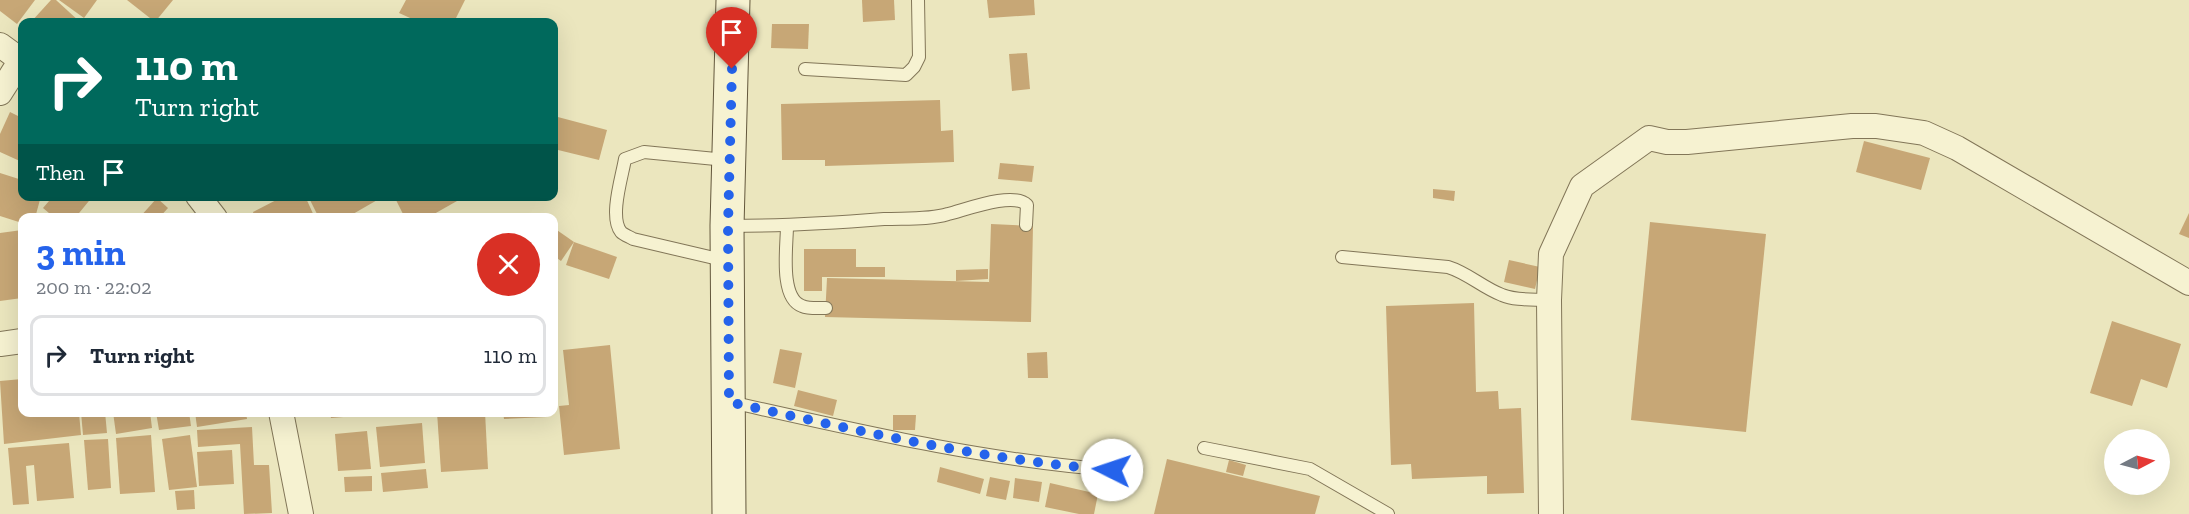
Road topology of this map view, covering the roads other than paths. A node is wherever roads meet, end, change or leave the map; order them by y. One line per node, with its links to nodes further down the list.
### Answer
1 (733, 0): 8 (main road)
2 (918, 0): 6 (lane)
3 (0, 45): 4 (street)
4 (18, 58)
5 (18, 67): 7 (street)
6 (806, 69)
7 (0, 93)
8 (730, 161): 12 (main road); 15 (lane)
9 (202, 201): 10 (street)
10 (211, 213)
11 (1026, 225): 13 (lane)
12 (728, 226): 13 (lane); 15 (main road)
13 (787, 226): 18 (lane)
14 (1342, 257): 17 (lane)
15 (728, 262): 21 (main road)
16 (2189, 283): 17 (street)
17 (1549, 300): 28 (street)
18 (826, 308)
19 (18, 342): 20 (street)
20 (0, 344)
21 (729, 402): 24 (lane); 26 (main road)
22 (282, 417): 25 (street)
23 (1204, 448): 27 (lane)
24 (1112, 470)
25 (301, 514)
26 (729, 514)
27 (1388, 514)
28 (1551, 514)

